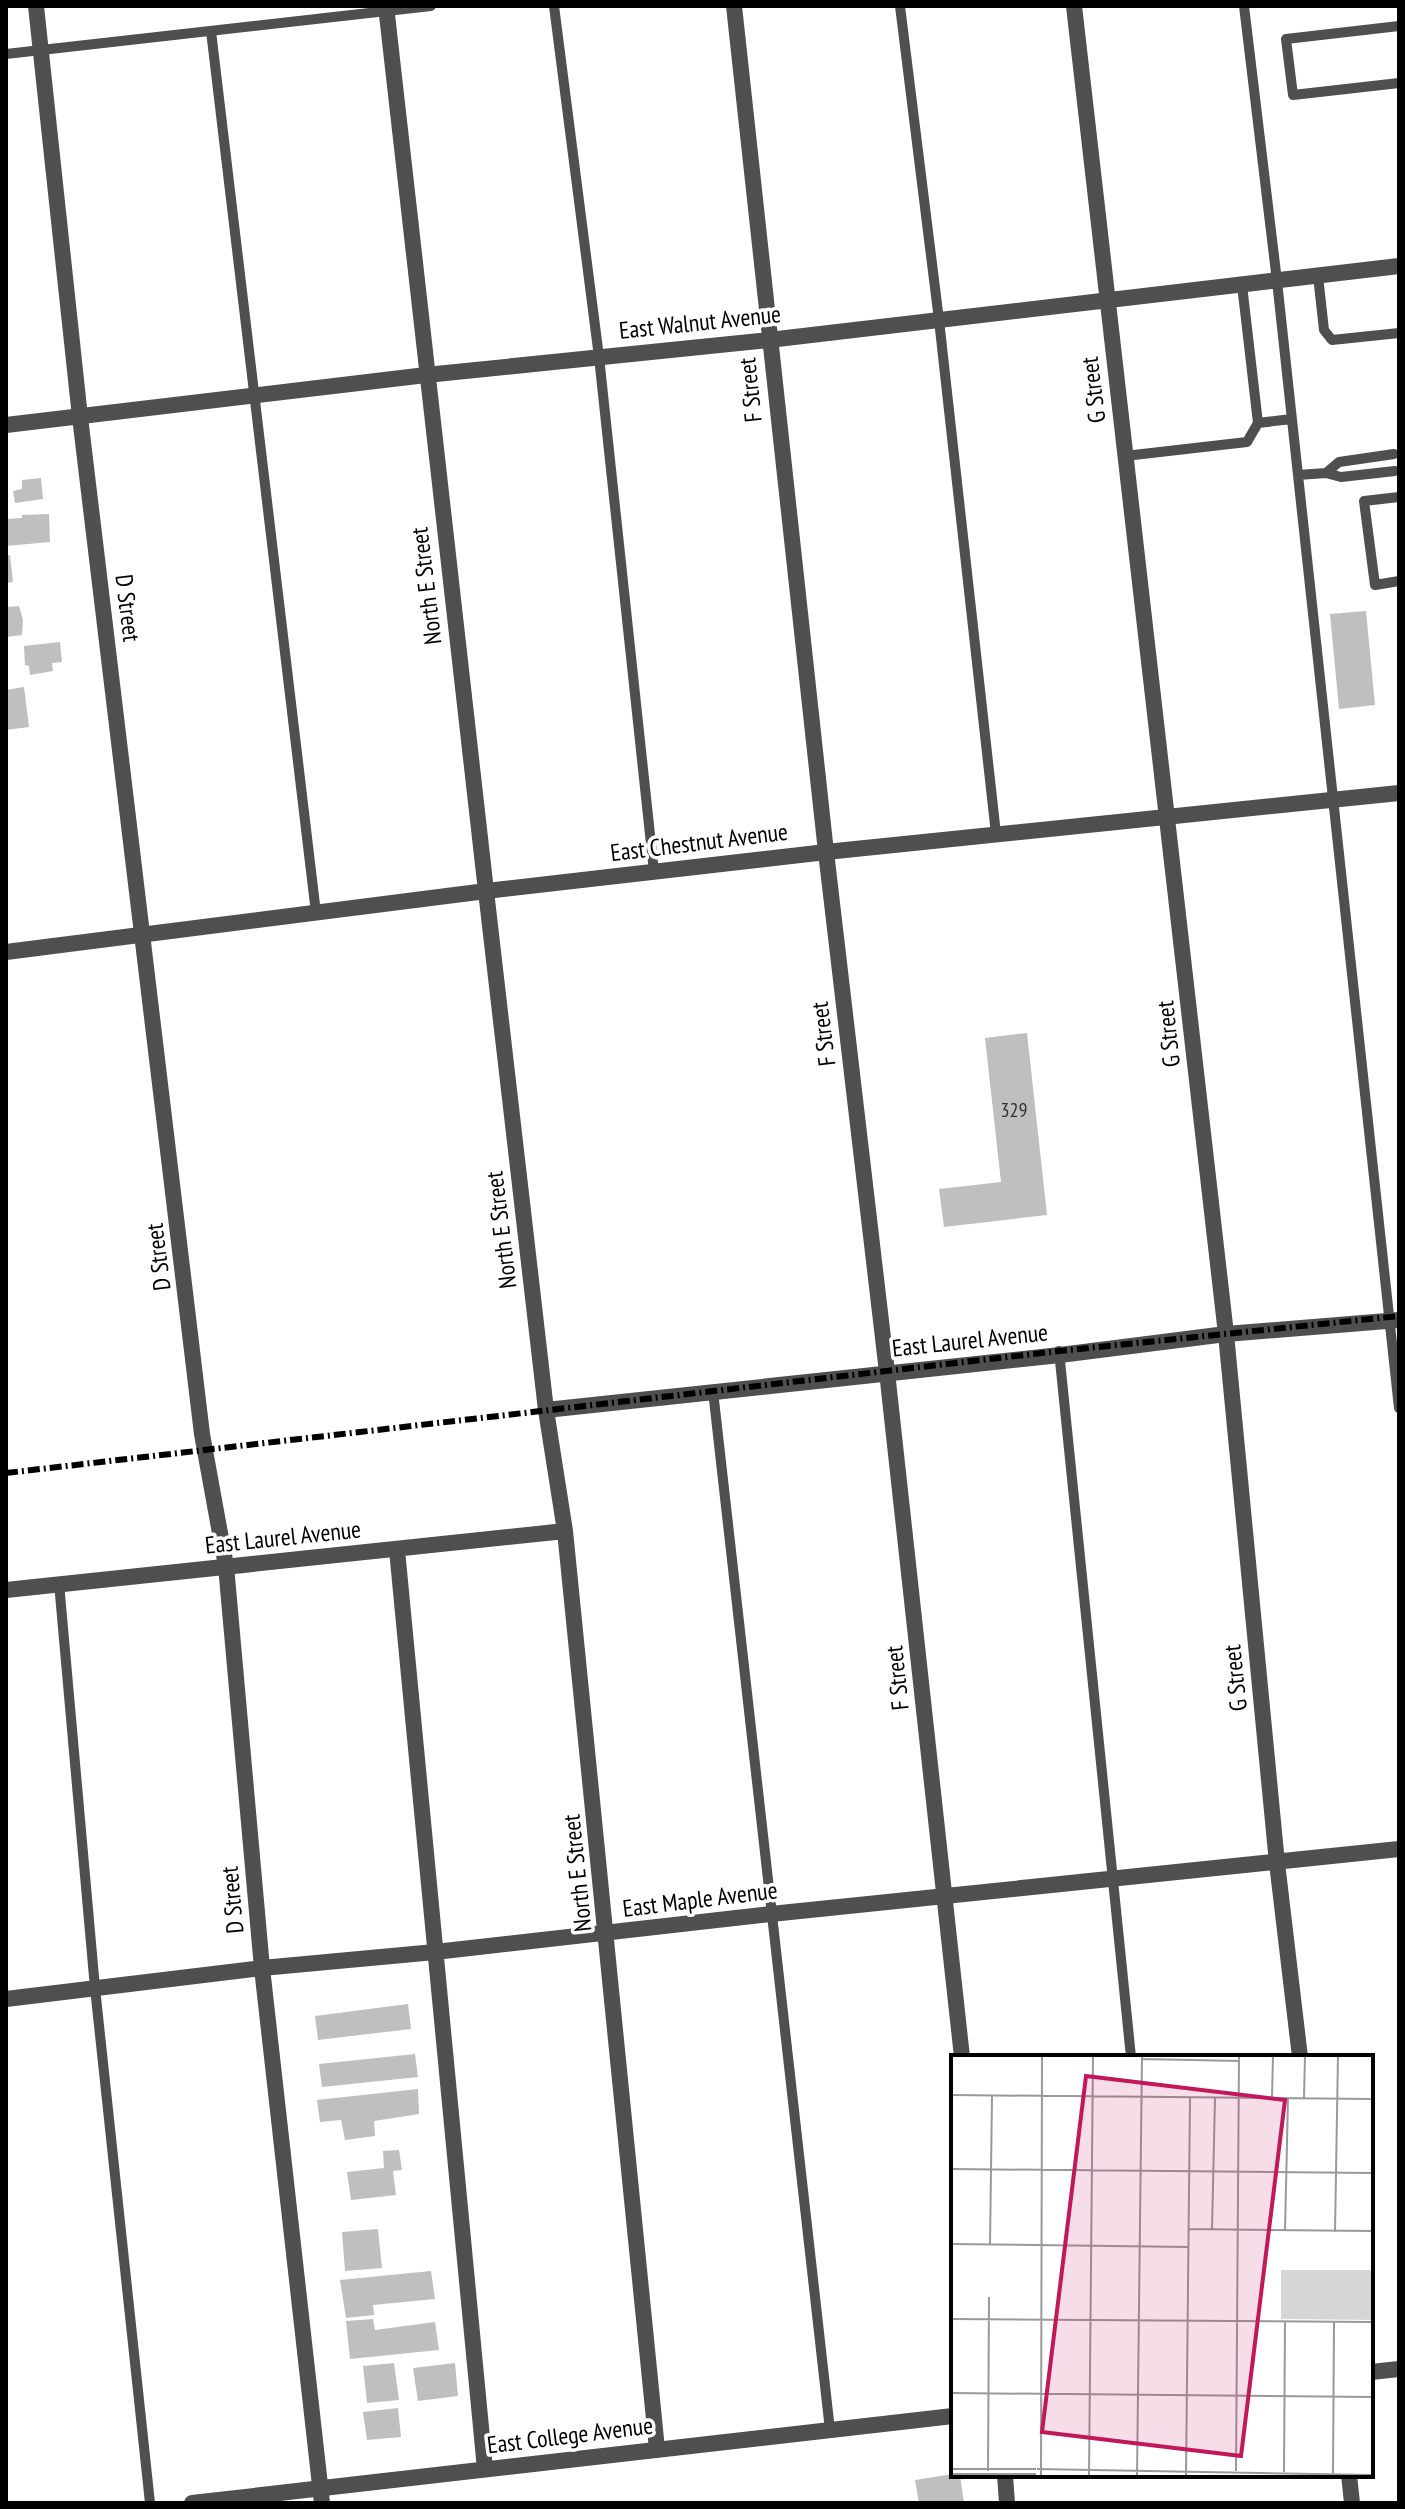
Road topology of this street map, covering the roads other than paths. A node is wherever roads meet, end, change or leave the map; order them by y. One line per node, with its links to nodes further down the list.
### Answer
1 (36, 6): 11 (street, D Street)
2 (431, 6): 8 (lane)
3 (554, 6): 22 (lane)
4 (734, 6): 21 (street, F Street)
5 (900, 6): 19 (lane)
6 (1074, 6): 18 (street, G Street)
7 (1244, 6): 16 (lane)
8 (386, 9): 10 (lane); 23 (street, North E Street)
9 (1399, 26): 13 (lane)
10 (211, 31): 11 (lane); 24 (lane)
11 (41, 50): 12 (lane); 25 (street, D Street)
12 (6, 54)
13 (1399, 83)
14 (1399, 266): 15 (street, East Walnut Avenue)
15 (1318, 276): 16 (street, East Walnut Avenue); 20 (lane)
16 (1277, 281): 17 (street, East Walnut Avenue); 26 (lane)
17 (1242, 285): 18 (street, East Walnut Avenue); 27 (lane)
18 (1107, 300): 19 (street, East Walnut Avenue); 30 (street, G Street)
19 (939, 320): 21 (street, East Walnut Avenue); 39 (lane)
20 (1399, 333)
21 (769, 340): 22 (street, East Walnut Avenue); 40 (street, F Street)
22 (599, 357): 23 (street, East Walnut Avenue); 41 (lane)
23 (426, 375): 24 (street, East Walnut Avenue); 42 (street, North E Street)
24 (254, 396): 25 (street, East Walnut Avenue); 43 (lane)
25 (80, 417): 28 (street, East Walnut Avenue); 44 (street, D Street)
26 (1292, 419): 27 (lane); 33 (lane)
27 (1258, 423): 30 (lane)
28 (6, 425)
29 (1394, 454): 32 (lane)
30 (1125, 456): 38 (street, G Street)
31 (1395, 471): 32 (lane)
32 (1326, 473): 33 (lane)
33 (1298, 475): 37 (lane)
34 (1399, 497): 35 (lane)
35 (1399, 581)
36 (1399, 793): 37 (street, East Chestnut Avenue)
37 (1333, 800): 38 (street, East Chestnut Avenue); 46 (lane)
38 (1167, 817): 39 (street, East Chestnut Avenue); 47 (street, G Street)
39 (996, 834): 40 (street, East Chestnut Avenue)
40 (826, 852): 41 (street, East Chestnut Avenue); 49 (street, F Street)
41 (654, 872): 42 (street, East Chestnut Avenue)
42 (486, 891): 43 (street, East Chestnut Avenue); 52 (street, North E Street)
43 (316, 913): 44 (street, East Chestnut Avenue)
44 (144, 935): 45 (street, East Chestnut Avenue); 55 (street, D Street)
45 (6, 952)
46 (1394, 1320): 47 (street, East Laurel Avenue); 51 (lane)
47 (1226, 1334): 48 (street, East Laurel Avenue); 59 (street, G Street)
48 (1060, 1353): 49 (street, East Laurel Avenue); 60 (lane)
49 (887, 1372): 50 (street, East Laurel Avenue); 61 (street, F Street)
50 (713, 1391): 52 (street, East Laurel Avenue); 62 (lane)
51 (1399, 1408)
52 (546, 1410): 53 (street, North E Street)
53 (565, 1531): 54 (street, East Laurel Avenue); 63 (street, North E Street)
54 (397, 1550): 55 (street, East Laurel Avenue); 64 (street)
55 (226, 1566): 56 (street, East Laurel Avenue); 65 (street, D Street)
56 (59, 1583): 57 (street, East Laurel Avenue); 66 (lane)
57 (6, 1590)
58 (1399, 1849): 59 (street, East Maple Avenue)
59 (1277, 1863): 60 (street, East Maple Avenue); 70 (street, G Street)
60 (1112, 1879): 61 (street, East Maple Avenue); 69 (lane)
61 (946, 1898): 62 (street, East Maple Avenue); 68 (street, F Street)
62 (771, 1914): 63 (street, East Maple Avenue); 74 (lane)
63 (607, 1934): 64 (street, East Maple Avenue); 75 (street, North E Street)
64 (435, 1952): 65 (street, East Maple Avenue); 76 (street)
65 (262, 1968): 66 (street, East Maple Avenue); 79 (street, D Street)
66 (95, 1988): 67 (street, East Maple Avenue); 81 (lane)
67 (6, 1999)
68 (962, 2055)
69 (1131, 2055)
70 (1300, 2055)
71 (1399, 2369): 72 (street)
72 (1373, 2372)
73 (951, 2416): 74 (street, East College Avenue)
74 (830, 2430): 75 (street, East College Avenue)
75 (657, 2449): 76 (street, East College Avenue)
76 (485, 2469): 79 (street, East College Avenue)
77 (1005, 2477): 82 (street)
78 (1349, 2477): 83 (street)
79 (321, 2495): 80 (street, East College Avenue)
80 (201, 2502)
81 (150, 2503)
82 (1007, 2503)
83 (1352, 2503)

